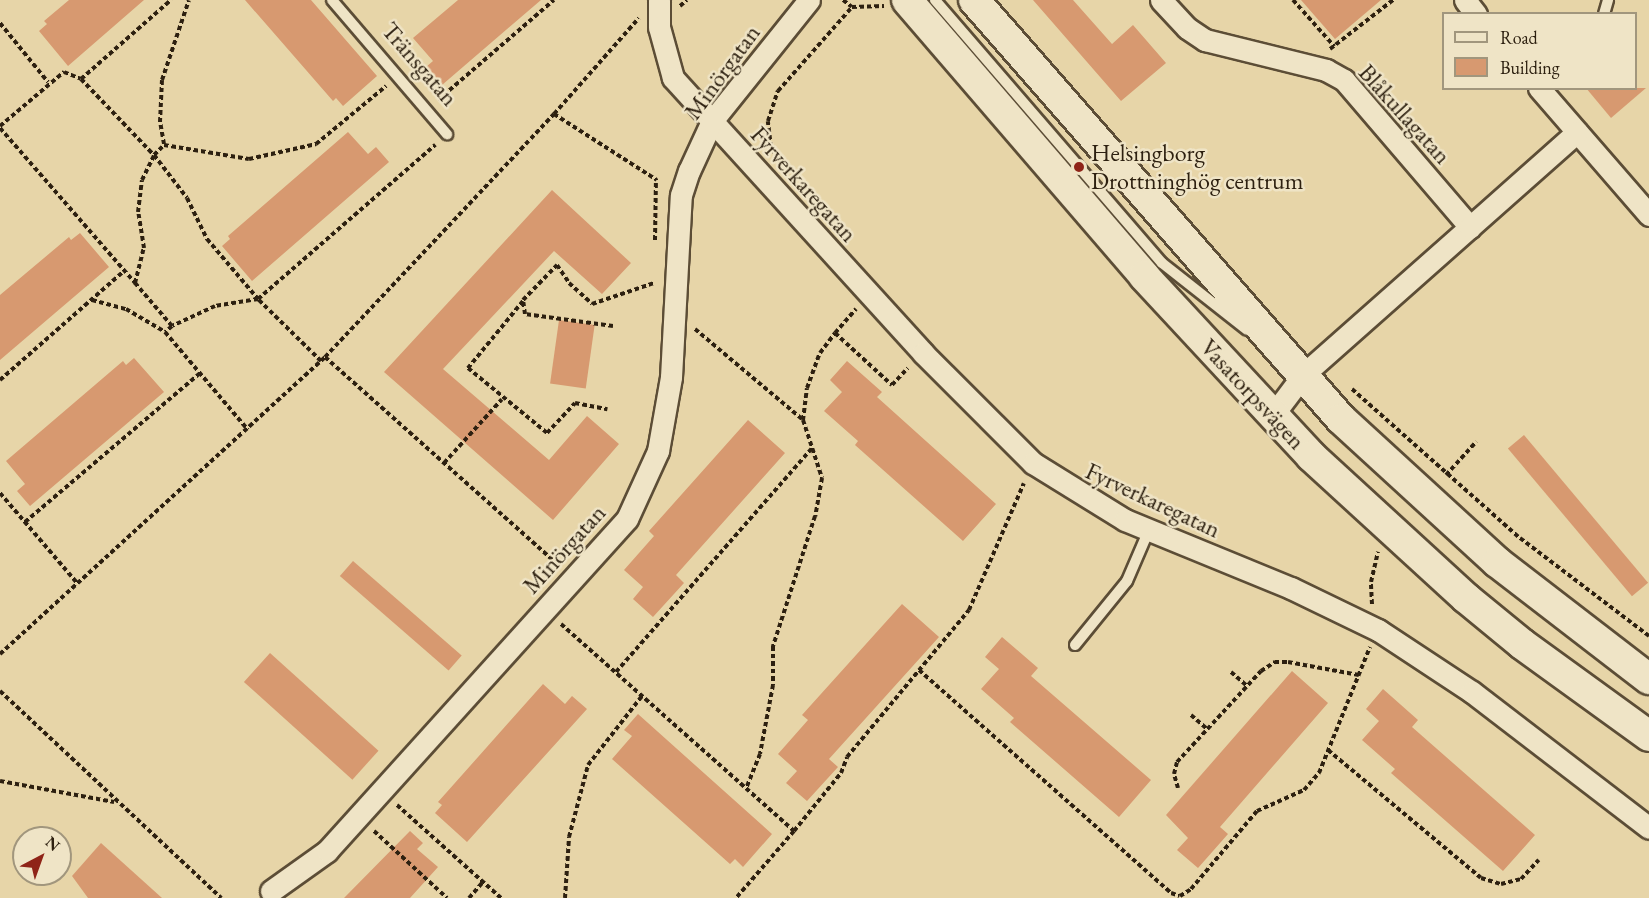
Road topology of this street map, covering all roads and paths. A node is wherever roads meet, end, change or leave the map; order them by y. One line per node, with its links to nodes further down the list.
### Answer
1 (171, 0): 22 (path)
2 (189, 0): 33 (path)
3 (332, 0): 21 (lane, Tränsgatan)
4 (554, 0): 25 (path)
5 (687, 0): 15 (path)
6 (809, 0): 27 (street, Minörgatan)
7 (843, 0): 16 (path)
8 (935, 0): 37 (lane)
9 (974, 0): 58 (main road, Vasatorpsvägen)
10 (1161, 0): 20 (street, Blåkullagatan)
11 (1293, 0): 19 (path)
12 (1394, 0): 19 (path)
13 (1465, 0): 17 (street)
14 (898, 1): 16 (path); 43 (main road, Vasatorpsvägen)
15 (658, 7): 26 (path); 27 (street)
16 (852, 7): 35 (path)
17 (1474, 12)
18 (0, 23): 23 (path)
19 (1334, 46): 20 (path)
20 (1308, 66): 40 (street, Blåkullagatan)
21 (398, 76): 25 (lane, Tränsgatan); 33 (path)
22 (81, 79): 28 (path); 34 (path)
23 (48, 82)
24 (1541, 90): 29 (street)
25 (426, 110): 30 (lane, Tränsgatan)
26 (554, 114): 36 (path); 56 (path)
27 (712, 121): 38 (street, Minörgatan); 46 (street, Fyrverkaregatan)
28 (0, 127): 31 (path)
29 (1576, 132): 39 (street); 40 (street)
30 (447, 134): 47 (path)
31 (6, 135): 32 (path); 42 (path)
32 (0, 141)
33 (164, 145): 34 (path)
34 (154, 154): 45 (path); 47 (path)
35 (780, 164)
36 (656, 179): 38 (path); 41 (path)
37 (1093, 183): 43 (lane); 58 (lane)
38 (681, 195): 50 (street, Minörgatan)
39 (1649, 215)
40 (1470, 227): 58 (street)
41 (655, 249)
42 (124, 271): 45 (path); 48 (path)
43 (1144, 276): 63 (main road, Vasatorpsvägen)
44 (654, 277): 49 (path)
45 (135, 283): 51 (path)
46 (870, 294): 54 (path); 55 (street, Fyrverkaregatan)
47 (258, 299): 51 (path); 56 (path)
48 (91, 300): 53 (path); 59 (path)
49 (523, 300): 52 (path); 61 (path)
50 (674, 315): 64 (path); 74 (street, Minörgatan)
51 (172, 326): 53 (path)
52 (613, 326)
53 (165, 332): 57 (path)
54 (835, 333): 55 (path); 64 (path)
55 (923, 352): 68 (street, Fyrverkaregatan)
56 (323, 359): 65 (path); 67 (path)
57 (200, 373): 65 (path); 70 (path)
58 (1303, 375): 63 (street); 83 (main road, Vasatorpsvägen)
59 (0, 380)
60 (1345, 382): 76 (path)
61 (502, 399): 62 (path); 67 (path)
62 (607, 409)
63 (1272, 416): 89 (main road, Vasatorpsvägen)
64 (803, 420): 66 (path)
65 (248, 430): 73 (path)
66 (812, 448): 80 (path); 92 (path)
67 (444, 463): 72 (path)
68 (1033, 463): 71 (street, Fyrverkaregatan); 79 (path)
69 (0, 493): 70 (path)
70 (25, 522): 73 (path)
71 (1149, 530): 75 (street, Fyrverkaregatan); 77 (lane)
72 (568, 559)
73 (78, 584): 78 (path)
74 (545, 609): 80 (path); 94 (street, Minörgatan)
75 (1378, 630): 82 (path); 97 (street, Fyrverkaregatan)
76 (1649, 636)
77 (1075, 645)
78 (0, 654)
79 (919, 670): 98 (path); 102 (path)
80 (616, 672): 86 (path)
81 (1231, 672): 84 (path)
82 (1359, 675): 84 (path); 90 (path)
83 (1649, 678)
84 (1247, 686): 88 (path)
85 (0, 690): 95 (path)
86 (642, 696): 92 (path); 107 (path)
87 (1191, 715): 88 (path)
88 (1207, 729): 93 (path)
89 (1649, 735)
90 (1328, 750): 99 (path); 102 (path)
91 (0, 781): 95 (path)
92 (746, 788): 98 (path)
93 (1179, 788)
94 (380, 791): 96 (street, Minörgatan); 100 (path)
95 (116, 803): 103 (path)
96 (358, 816): 101 (street, Minörgatan); 104 (path)
97 (1649, 828)
98 (794, 831): 108 (path)
99 (1539, 860)
100 (483, 882): 105 (path); 106 (path)
101 (271, 891)
102 (1179, 897)
103 (221, 898)
104 (447, 898)
105 (469, 898)
106 (501, 898)
107 (565, 898)
108 (736, 898)

